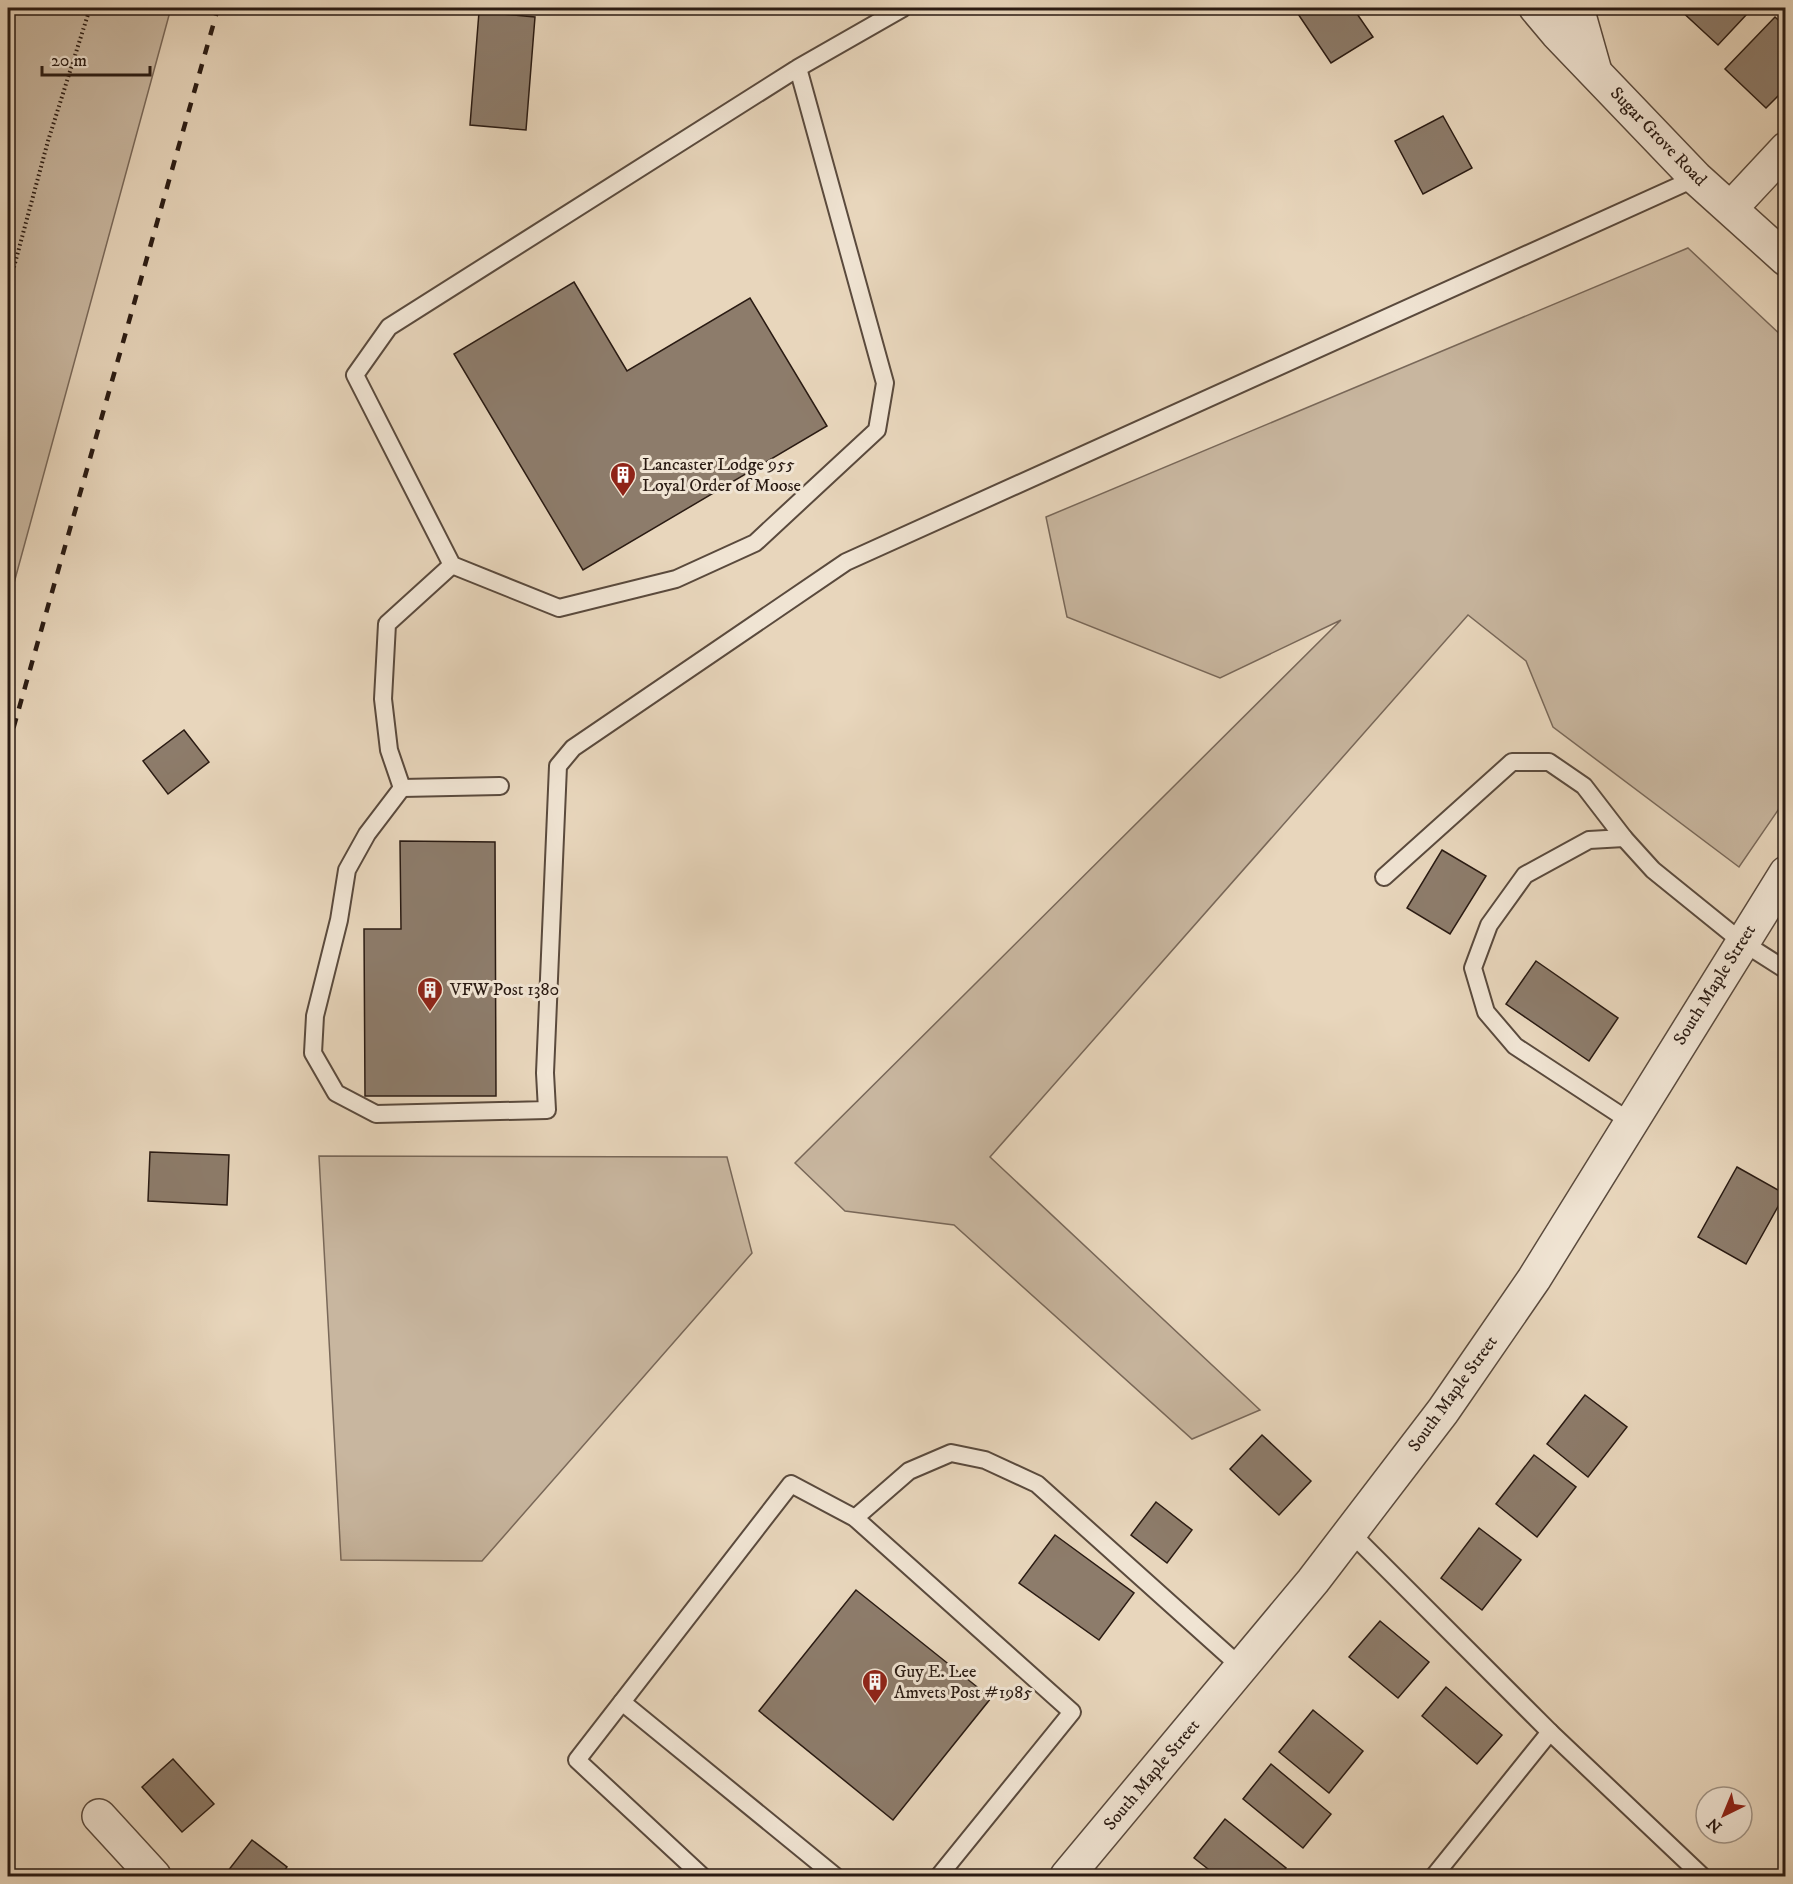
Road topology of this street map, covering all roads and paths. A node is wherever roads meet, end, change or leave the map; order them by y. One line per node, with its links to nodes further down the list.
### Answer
1 (90, 8): 11 (path)
2 (903, 8): 5 (lane)
3 (1536, 8): 6 (street, Sugar Grove Road)
4 (1577, 8): 6 (street)
5 (798, 68): 12 (lane); 12 (lane)
6 (1595, 73): 8 (street, Sugar Grove Road)
7 (1785, 149): 9 (street)
8 (1696, 178): 9 (street, Sugar Grove Road); 14 (lane)
9 (1731, 208): 10 (street, Sugar Grove Road)
10 (1785, 259)
11 (8, 289)
12 (452, 565): 14 (lane)
13 (500, 786): 14 (lane)
14 (402, 789)
15 (1624, 838): 17 (lane); 18 (lane); 20 (lane)
16 (1785, 873): 18 (street, South Maple Street)
17 (1384, 877)
18 (1742, 942): 19 (lane); 20 (street, South Maple Street)
19 (1785, 970)
20 (1631, 1122): 22 (street, South Maple Street)
21 (855, 1518): 23 (lane); 24 (lane); 30 (lane)
22 (1350, 1532): 23 (street, South Maple Street); 25 (lane)
23 (1241, 1667): 31 (street, South Maple Street)
24 (622, 1702): 28 (lane); 29 (lane)
25 (1550, 1732): 32 (lane); 33 (lane)
26 (99, 1816): 27 (street)
27 (154, 1876)
28 (702, 1876)
29 (835, 1876)
30 (939, 1876)
31 (1067, 1876)
32 (1434, 1876)
33 (1702, 1876)

